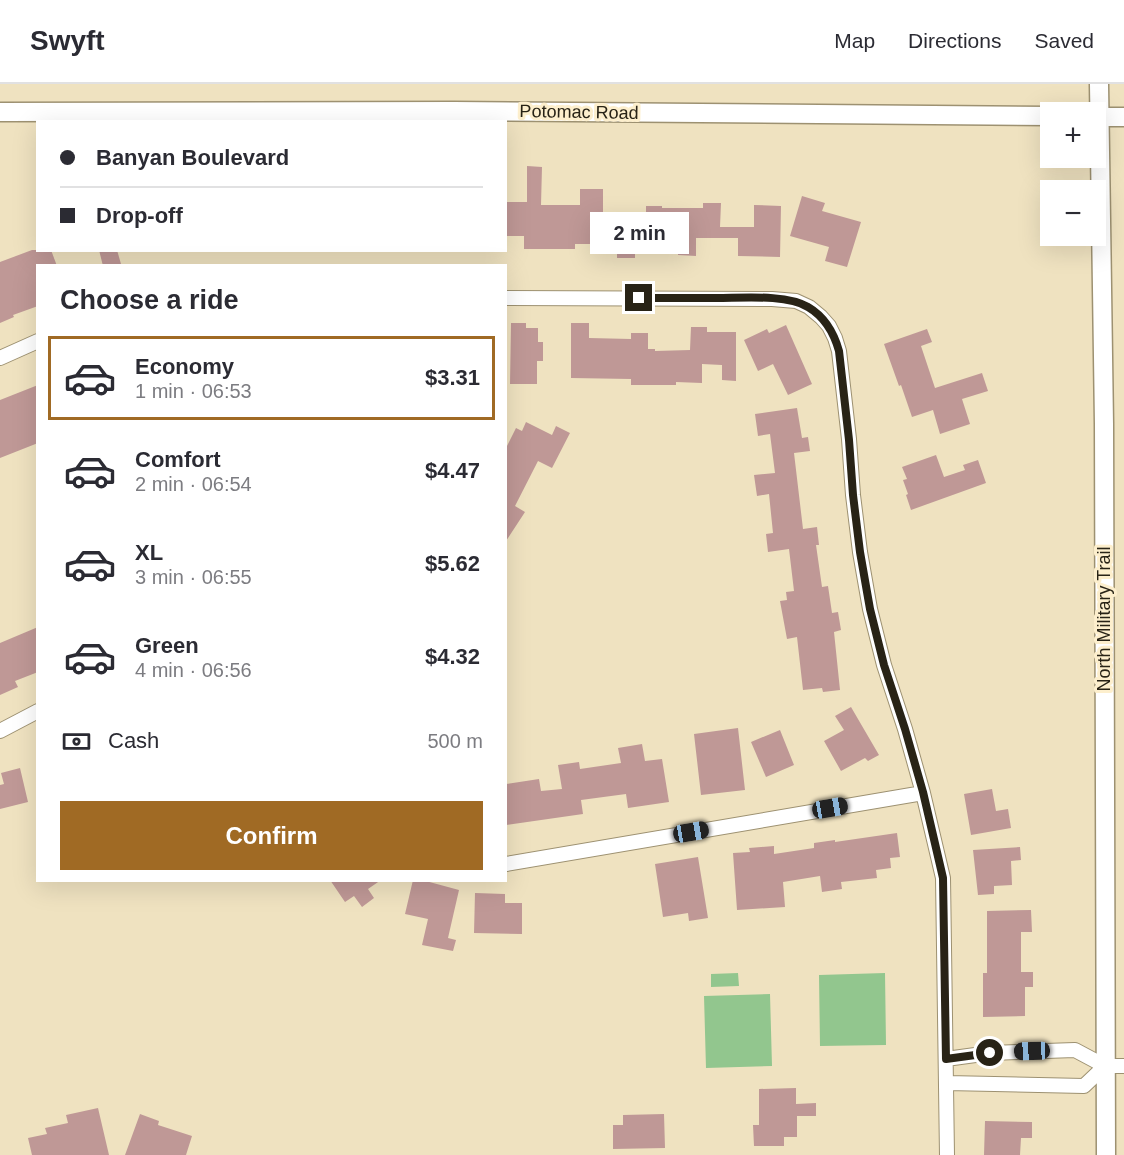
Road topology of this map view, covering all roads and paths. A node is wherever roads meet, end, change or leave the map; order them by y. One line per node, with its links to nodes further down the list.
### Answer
1 (1100, 84): 2 (main road, North Military Trail)
2 (1098, 102)
3 (0, 112): 4 (main road, Potomac Road)
4 (1040, 116)
5 (1106, 117): 6 (main road)
6 (1124, 117)
7 (1098, 168): 16 (main road, North Military Trail)
8 (507, 298): 13 (street)
9 (36, 342): 10 (street)
10 (0, 358)
11 (36, 712): 12 (street)
12 (0, 731)
13 (923, 792): 14 (street); 15 (street)
14 (507, 864)
15 (946, 1059): 16 (street); 18 (street)
16 (1105, 1066): 17 (street); 18 (street); 20 (main road, North Military Trail)
17 (1124, 1066)
18 (947, 1083): 19 (street)
19 (947, 1155)
20 (1106, 1155)

